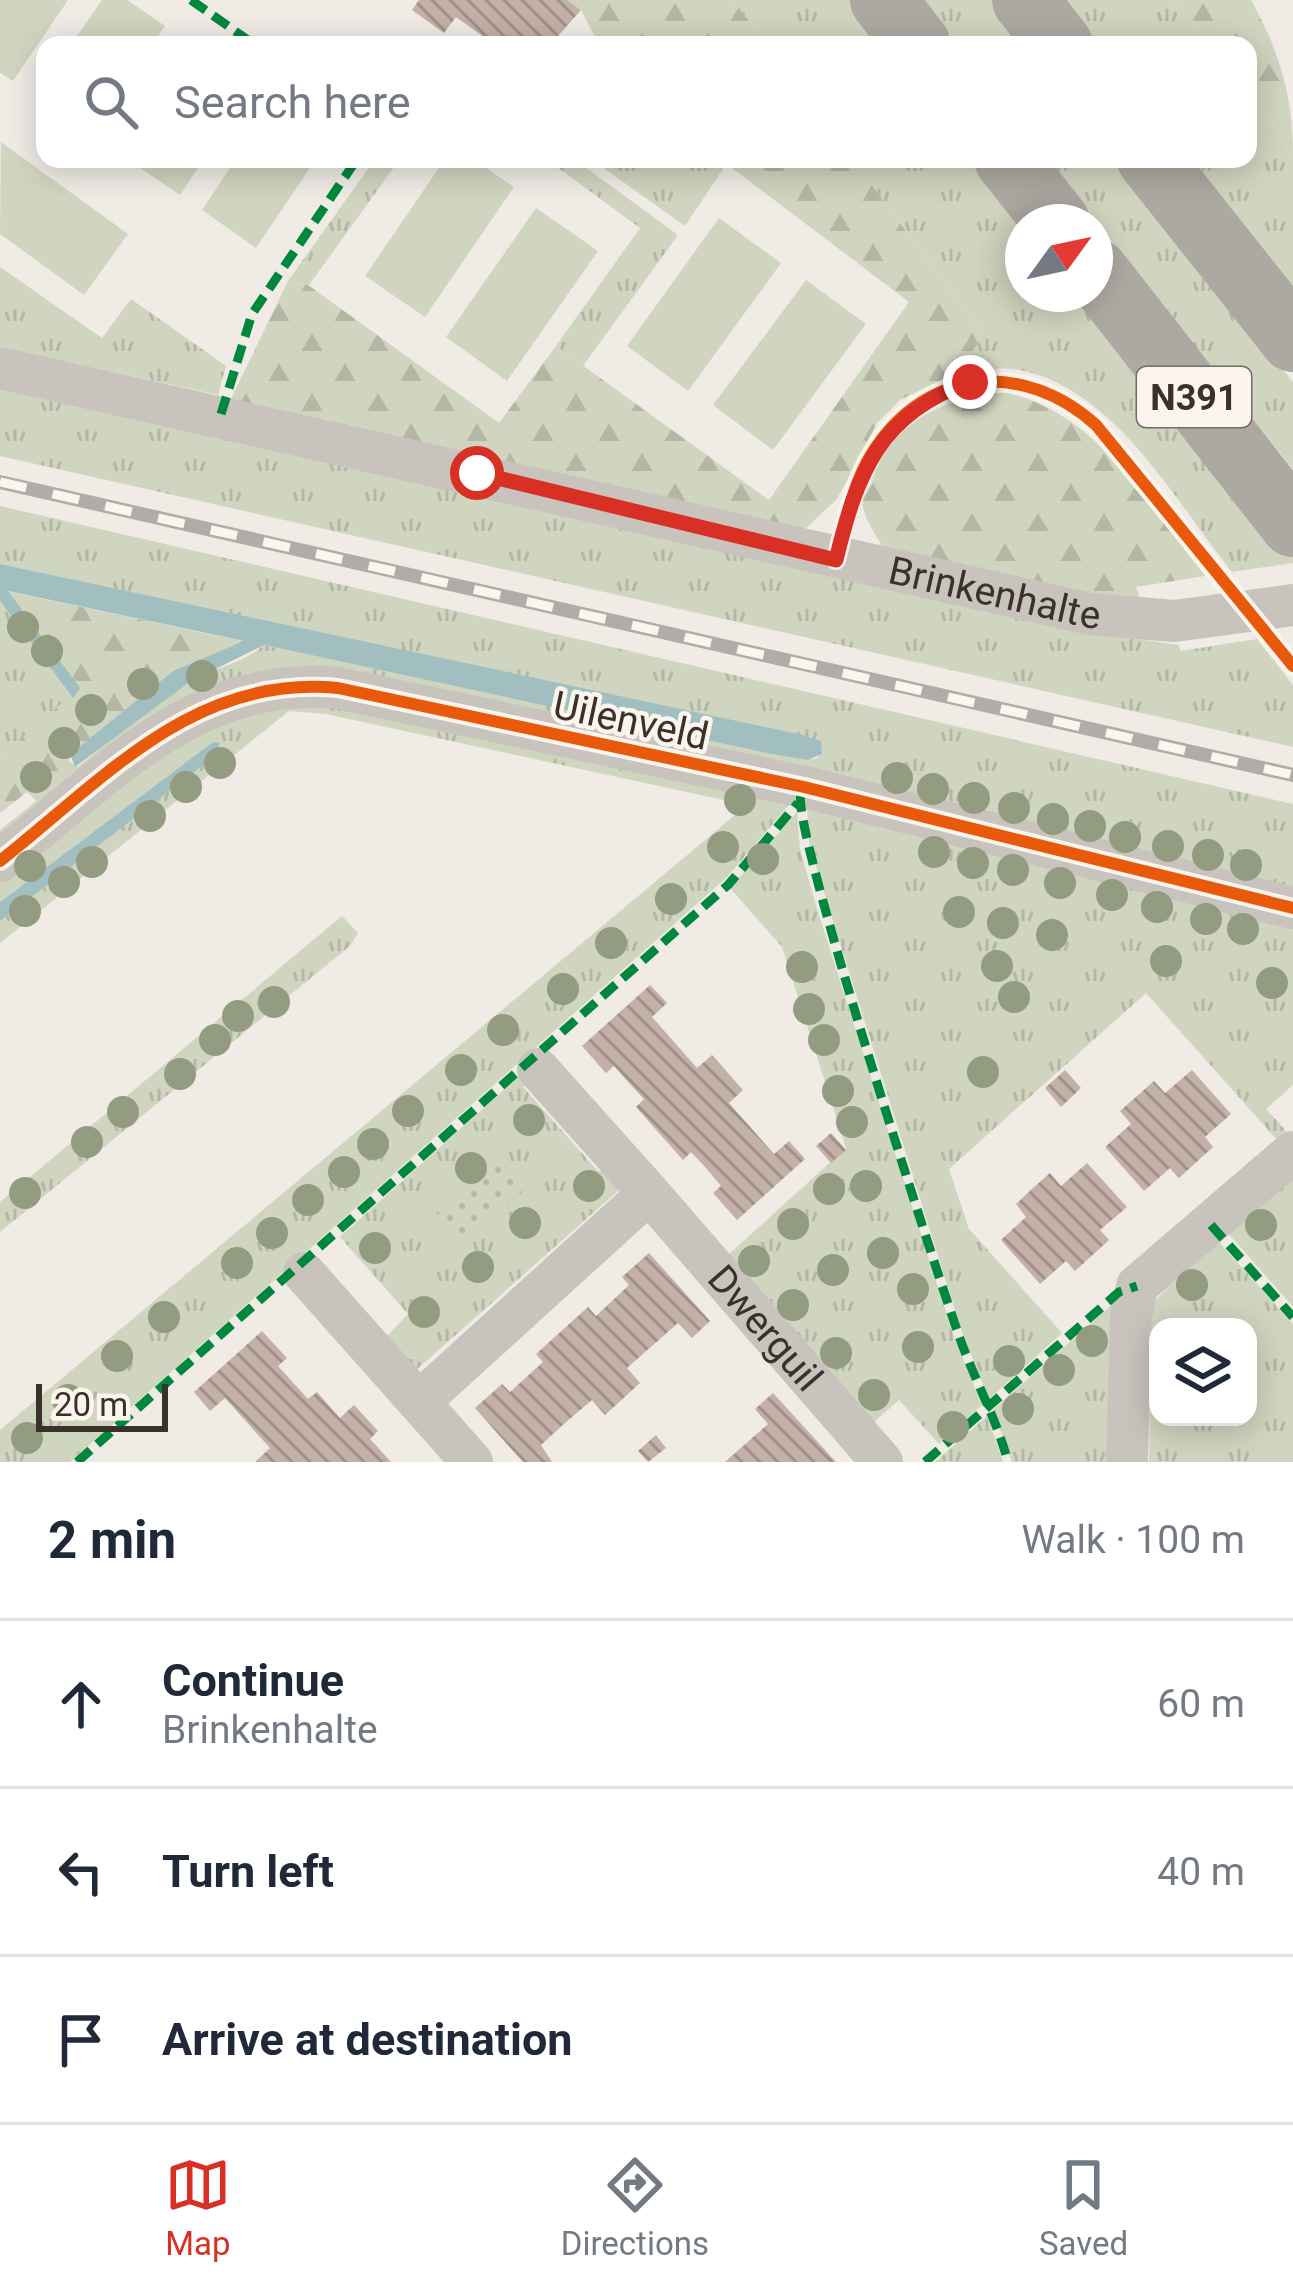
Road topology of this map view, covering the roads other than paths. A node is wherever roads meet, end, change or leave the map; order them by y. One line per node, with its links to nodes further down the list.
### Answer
1 (883, 0): 3 (main road)
2 (1025, 0): 4 (main road)
3 (911, 36)
4 (1053, 36)
5 (1014, 168): 7 (main road)
6 (1157, 168): 9 (main road, N391)
7 (1043, 204)
8 (1113, 294): 11 (main road, N391)
9 (1293, 338)
10 (0, 368): 12 (street, Brinkenhalte)
11 (1293, 524)
12 (1293, 605)
13 (0, 861): 14 (street, Uilenveld)
14 (1293, 908)
15 (538, 1069): 17 (street, Dwerguil)
16 (1293, 1152): 22 (street)
17 (649, 1193): 19 (street); 21 (street, Dwerguil)
18 (304, 1273): 19 (street)
19 (418, 1402): 20 (street)
20 (472, 1462)
21 (882, 1462)
22 (1127, 1462)

